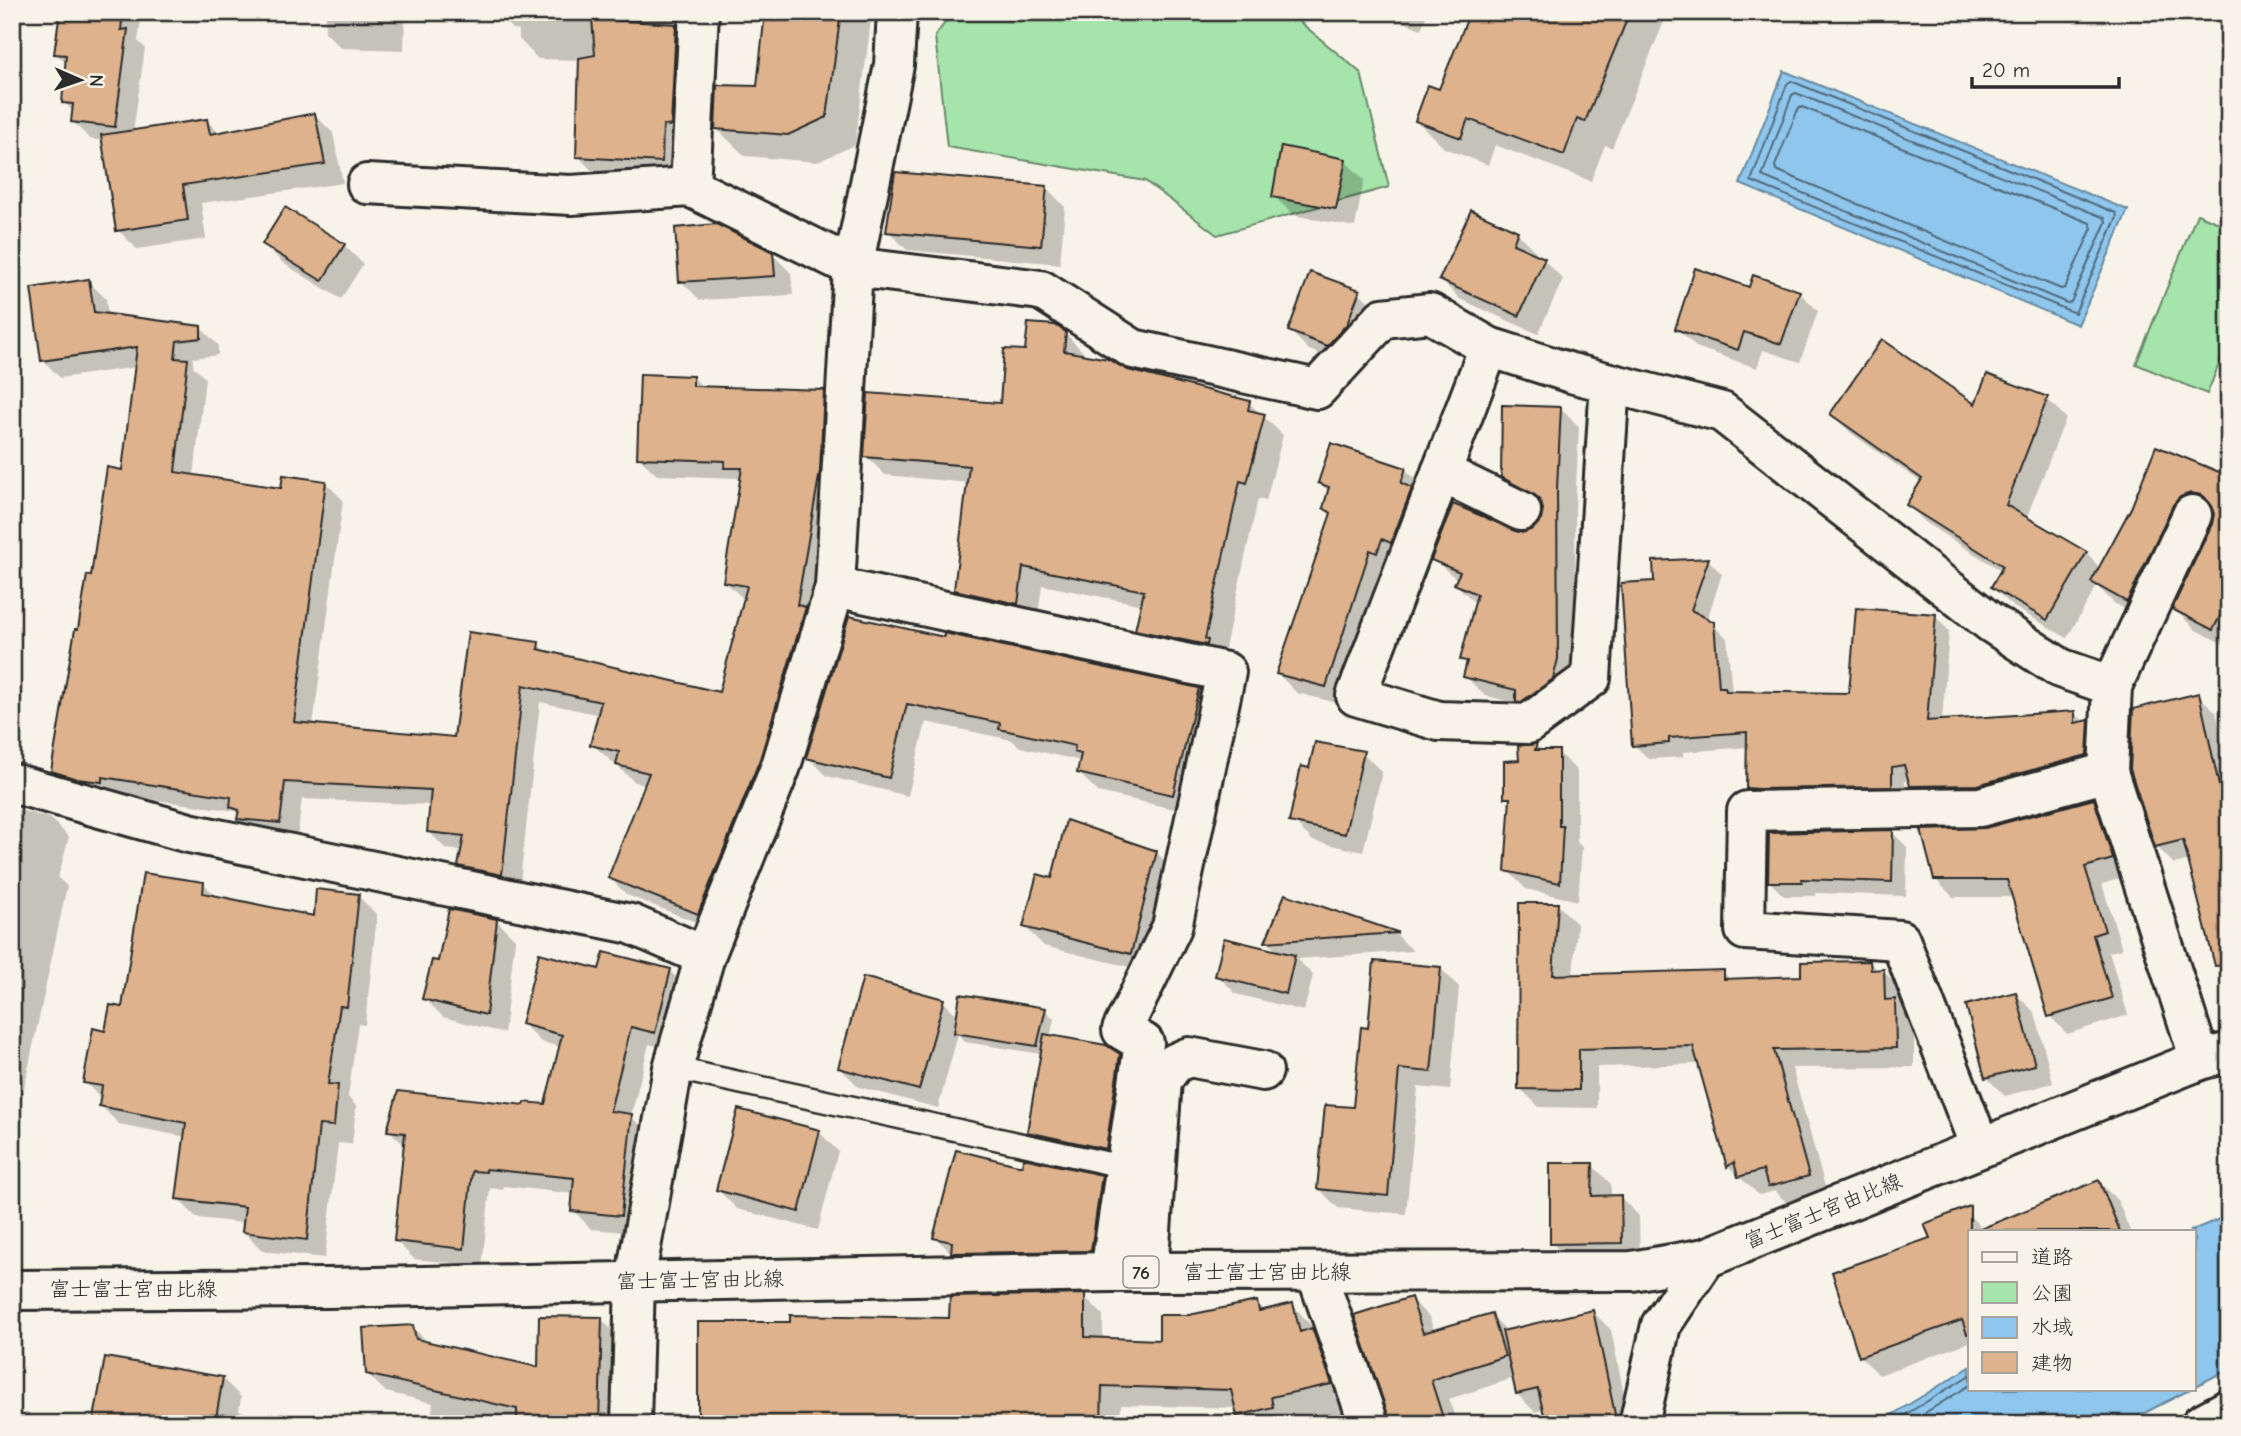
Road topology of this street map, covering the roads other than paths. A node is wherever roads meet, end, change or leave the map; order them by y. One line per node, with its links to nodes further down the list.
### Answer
1 (699, 12): 4 (street)
2 (897, 12): 5 (street)
3 (367, 184): 4 (street)
4 (690, 187): 5 (street)
5 (853, 267): 6 (street); 11 (street)
6 (1489, 347): 7 (street); 8 (street)
7 (1610, 383): 8 (street); 12 (street)
8 (1441, 472): 9 (street)
9 (1521, 511)
10 (2192, 515): 12 (street)
11 (835, 587): 15 (street); 20 (street)
12 (2112, 687): 13 (street)
13 (2108, 772): 16 (street); 19 (street)
14 (12, 783): 15 (street)
15 (705, 956): 17 (street)
16 (2214, 1056): 19 (street, 富士富士宮由比線 / 76)
17 (673, 1068): 20 (lane); 25 (street)
18 (1263, 1070): 23 (street)
19 (1980, 1147): 21 (street, 富士富士宮由比線 / 76)
20 (1125, 1167): 22 (street)
21 (1706, 1258): 24 (street, 富士富士宮由比線 / 76); 30 (street)
22 (1110, 1272): 23 (street, 富士富士宮由比線 / 76); 25 (street, 富士富士宮由比線 / 76)
23 (1148, 1272): 24 (street, 富士富士宮由比線 / 76)
24 (1316, 1272): 29 (street)
25 (635, 1281): 26 (street, 富士富士宮由比線 / 76); 28 (street)
26 (12, 1290)
27 (2229, 1409): 31 (street)
28 (631, 1424)
29 (1369, 1424)
30 (1639, 1424)
31 (2201, 1424)

